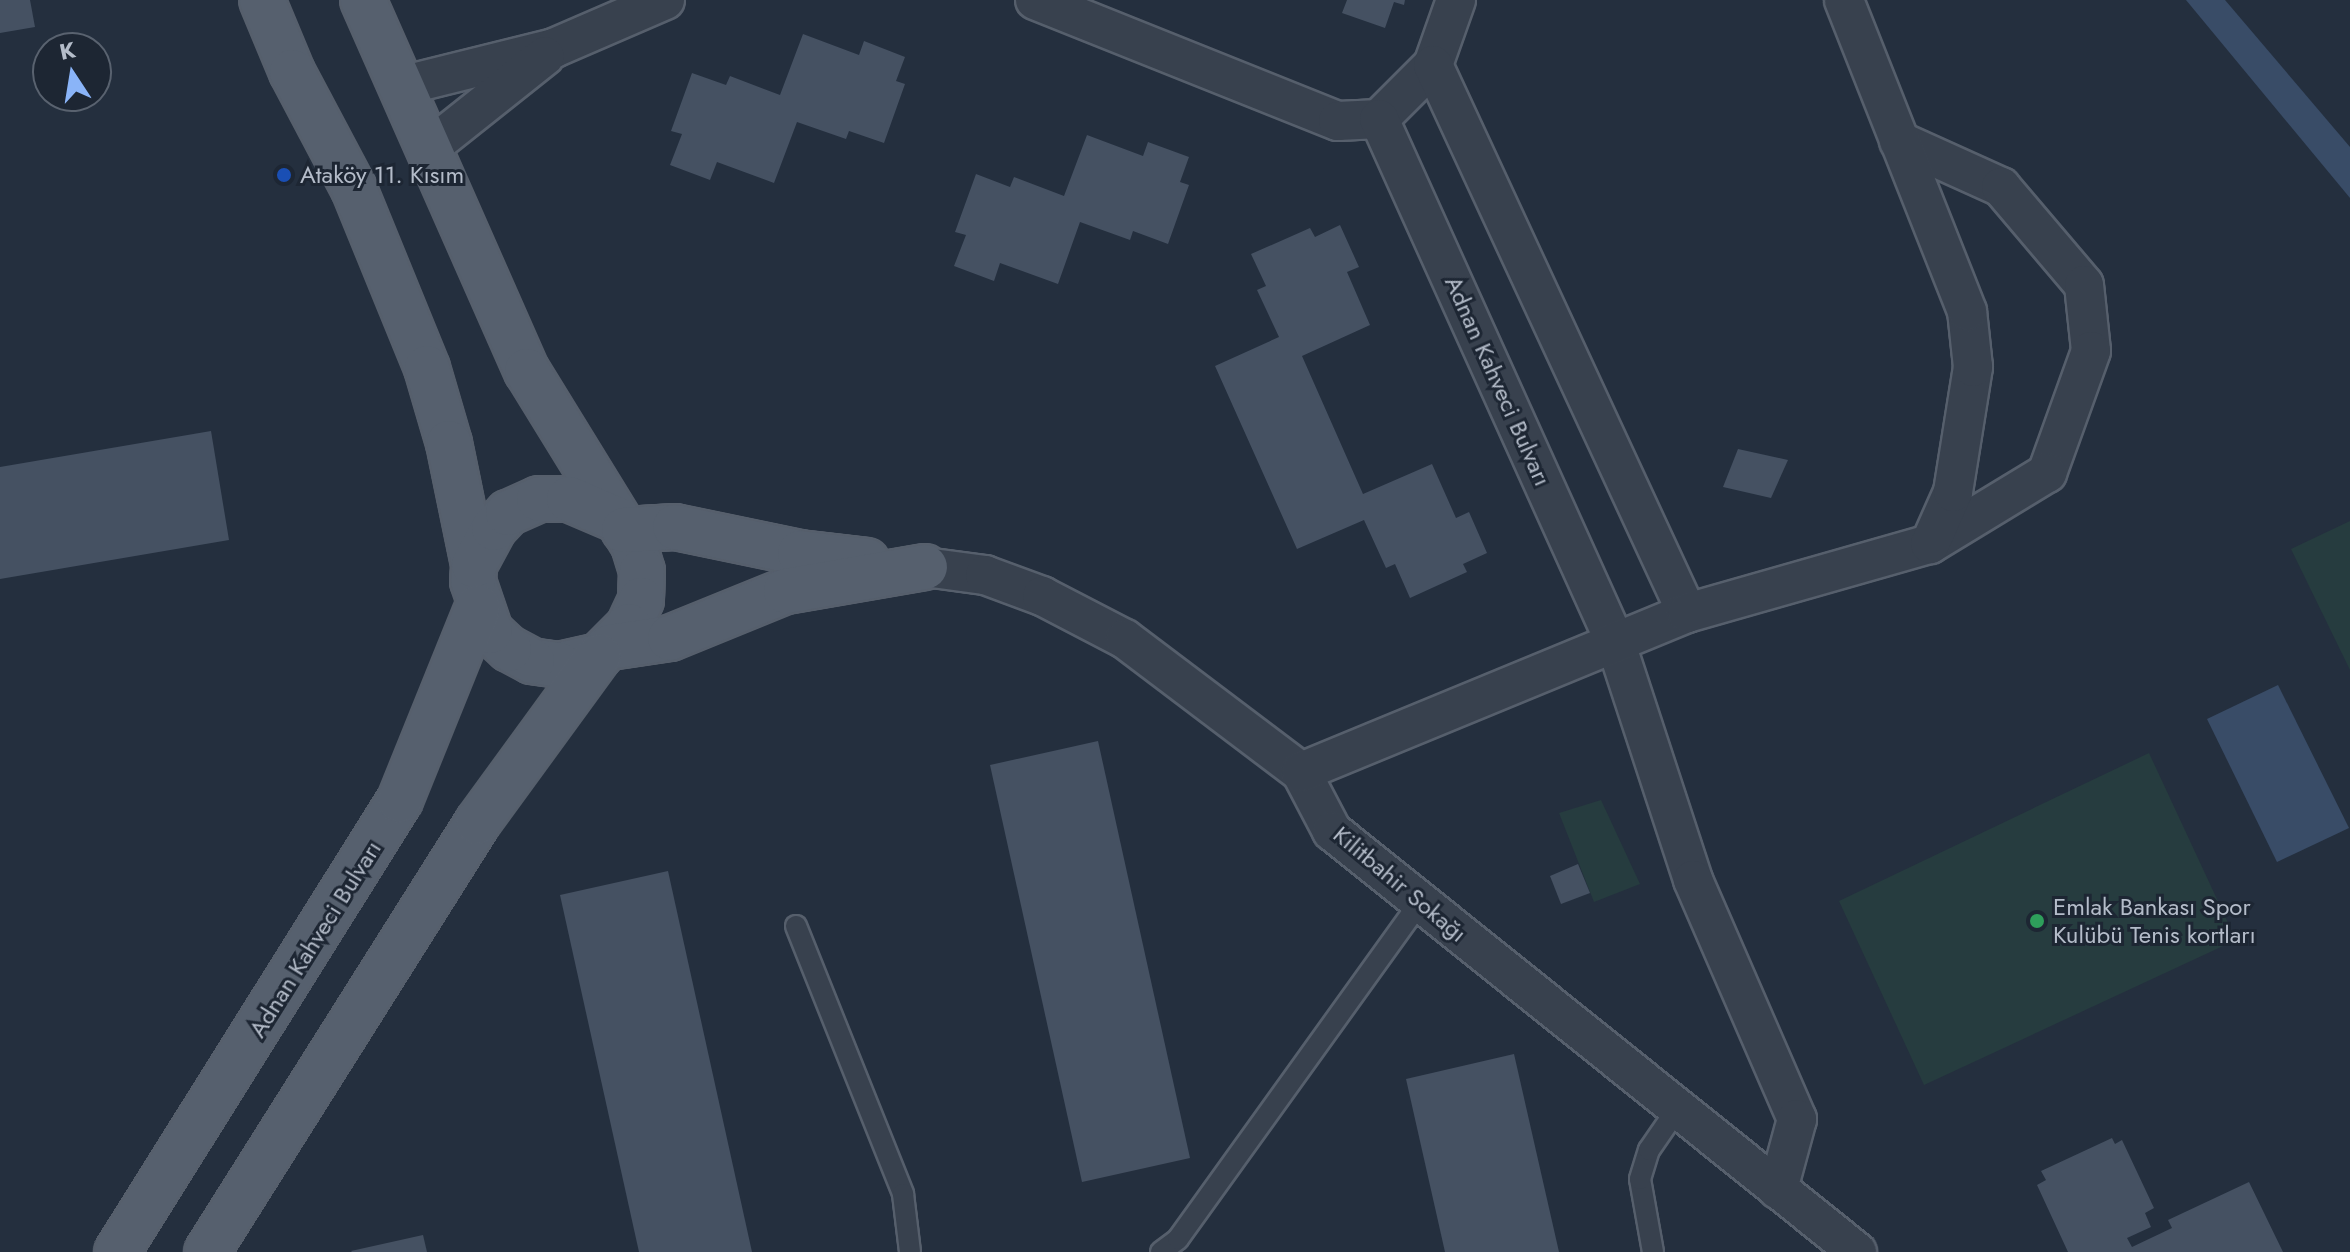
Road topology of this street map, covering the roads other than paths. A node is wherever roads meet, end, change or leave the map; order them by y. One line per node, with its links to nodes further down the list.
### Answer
1 (262, 0): 16 (main road)
2 (363, 0): 9 (main road)
3 (665, 0): 7 (street)
4 (1035, 0): 10 (street)
5 (1456, 0): 8 (street)
6 (1844, 0): 11 (street)
7 (554, 48): 9 (street); 12 (street)
8 (1433, 65): 10 (street); 17 (street)
9 (401, 86): 12 (main road)
10 (1379, 119): 18 (street, Adnan Kahveci Bulvarı)
11 (1899, 141): 14 (street); 14 (street)
12 (428, 149): 13 (main road)
13 (620, 525): 15 (main road); 16 (main road); 19 (main road)
14 (1930, 544): 17 (street)
15 (925, 567): 19 (main road); 20 (street, Kilitbahir Sokağı)
16 (476, 586): 19 (main road); 26 (main road, Adnan Kahveci Bulvarı)
17 (1687, 613): 18 (street)
18 (1616, 644): 20 (street); 24 (street, Adnan Kahveci Bulvarı)
19 (605, 652): 27 (main road)
20 (1301, 772): 21 (street, Kilitbahir Sokağı)
21 (1420, 902): 23 (street, Kilitbahir Sokağı); 25 (lane)
22 (796, 926): 28 (lane)
23 (1678, 1108): 24 (street, Kilitbahir Sokağı); 30 (lane)
24 (1778, 1189): 31 (street, Kilitbahir Sokağı)
25 (1186, 1246): 29 (lane)
26 (117, 1252)
27 (207, 1252)
28 (910, 1252)
29 (1161, 1252)
30 (1653, 1252)
31 (1857, 1252)

